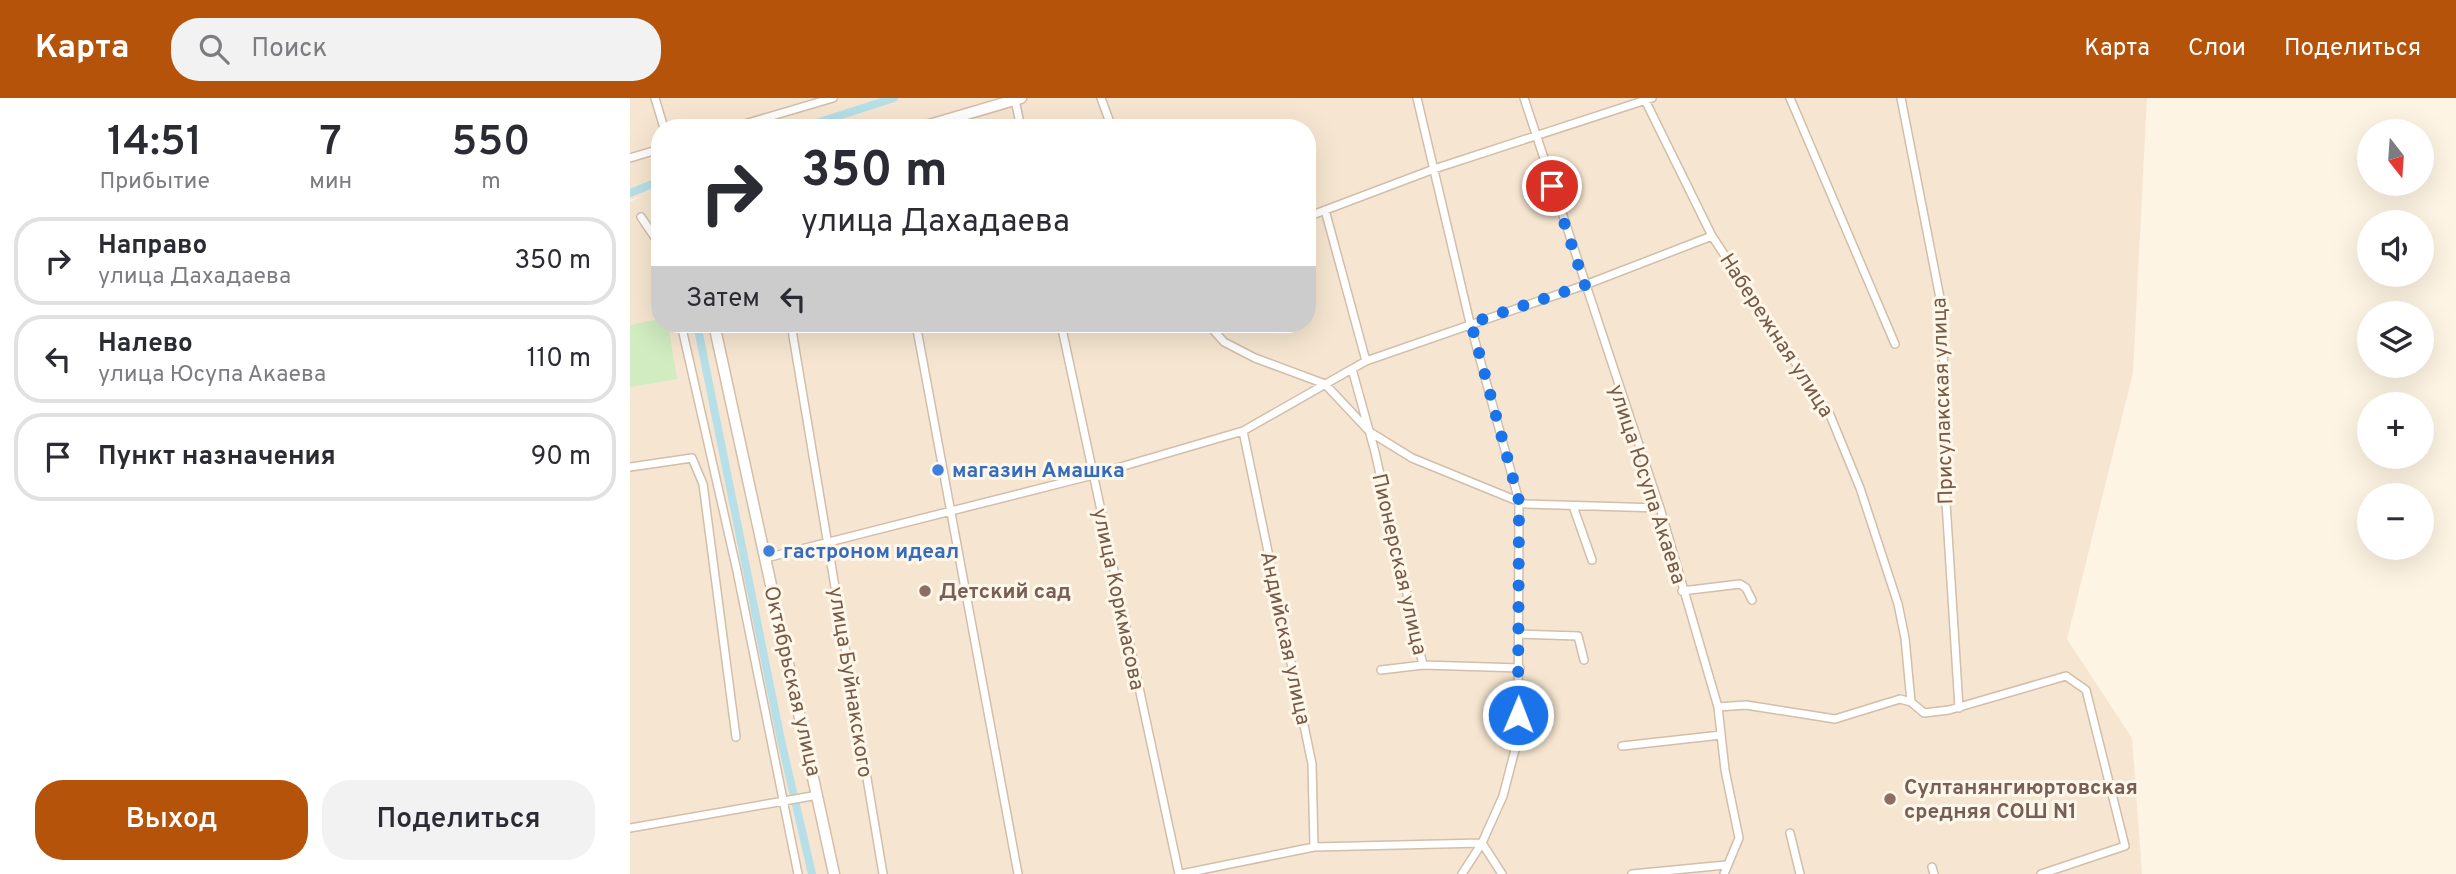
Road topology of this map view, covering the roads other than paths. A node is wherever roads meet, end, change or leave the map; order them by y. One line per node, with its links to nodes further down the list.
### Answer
1 (655, 98): 10 (street)
2 (833, 98): 11 (street)
3 (1101, 98): 14 (street)
4 (1417, 98): 18 (street)
5 (1524, 98): 15 (street, улица Юсупа Акаева)
6 (1790, 98): 32 (street)
7 (1901, 98): 56 (street, Присулакская улица)
8 (1018, 99): 12 (street); 13 (street)
9 (1648, 99): 15 (street); 23 (street, Набережная улица)
10 (661, 119)
11 (762, 119)
12 (950, 119)
13 (1020, 119)
14 (1109, 119)
15 (1536, 136): 18 (street); 24 (street, улица Юсупа Акаева)
16 (651, 152): 17 (street)
17 (630, 158)
18 (1434, 169): 19 (street); 25 (street)
19 (1325, 210): 20 (street); 33 (street)
20 (1316, 214)
21 (641, 217): 22 (street)
22 (651, 232)
23 (1712, 236): 24 (street); 54 (street, Набережная улица)
24 (1585, 285): 25 (street); 42 (street, улица Юсупа Акаева)
25 (1471, 323): 33 (street); 40 (street)
26 (683, 333): 61 (street)
27 (716, 333): 45 (street, Октябрьская улица)
28 (793, 333): 44 (street, улица Буйнакского)
29 (918, 333): 43 (street)
30 (1063, 333): 39 (street, улица Коркмасова)
31 (1216, 333): 35 (street)
32 (1895, 344)
33 (1366, 362): 34 (street)
34 (1352, 369): 35 (street); 37 (street, Пионерская улица)
35 (1325, 384): 36 (street); 37 (street)
36 (1243, 431): 39 (street); 65 (street, Андийская улица)
37 (1370, 432): 40 (street); 51 (street, Пионерская улица)
38 (630, 467): 58 (street)
39 (1093, 475): 43 (street); 71 (street, улица Коркмасова)
40 (1519, 501): 41 (street); 49 (street)
41 (1573, 506): 42 (street); 46 (street)
42 (1660, 508): 47 (street, улица Юсупа Акаева)
43 (950, 512): 44 (street); 70 (street)
44 (828, 542): 45 (street); 69 (street, улица Буйнакского)
45 (766, 558): 60 (street, Октябрьская улица)
46 (1592, 560)
47 (1682, 591): 48 (street); 55 (street, улица Юсупа Акаева)
48 (1752, 600)
49 (1519, 634): 50 (street); 52 (street)
50 (1584, 660)
51 (1423, 665): 52 (street, Пионерская улица); 53 (street)
52 (1520, 668): 64 (street)
53 (1381, 670)
54 (1911, 702): 55 (street); 56 (street)
55 (1718, 707): 57 (street, улица Юсупа Акаева)
56 (1959, 708): 76 (street)
57 (1721, 734): 59 (street); 66 (street, улица Юсупа Акаева)
58 (736, 737)
59 (1622, 746)
60 (818, 795): 61 (street); 68 (street, Октябрьская улица)
61 (783, 802): 62 (street); 67 (street)
62 (630, 828)
63 (1790, 833): 75 (street)
64 (1482, 843): 65 (street); 72 (street); 73 (street)
65 (1314, 847): 71 (street)
66 (1725, 870): 74 (street)
67 (798, 874)
68 (834, 874)
69 (883, 874)
70 (1018, 874)
71 (1180, 874)
72 (1462, 874)
73 (1502, 874)
74 (1632, 874)
75 (1800, 874)
76 (2041, 874)

